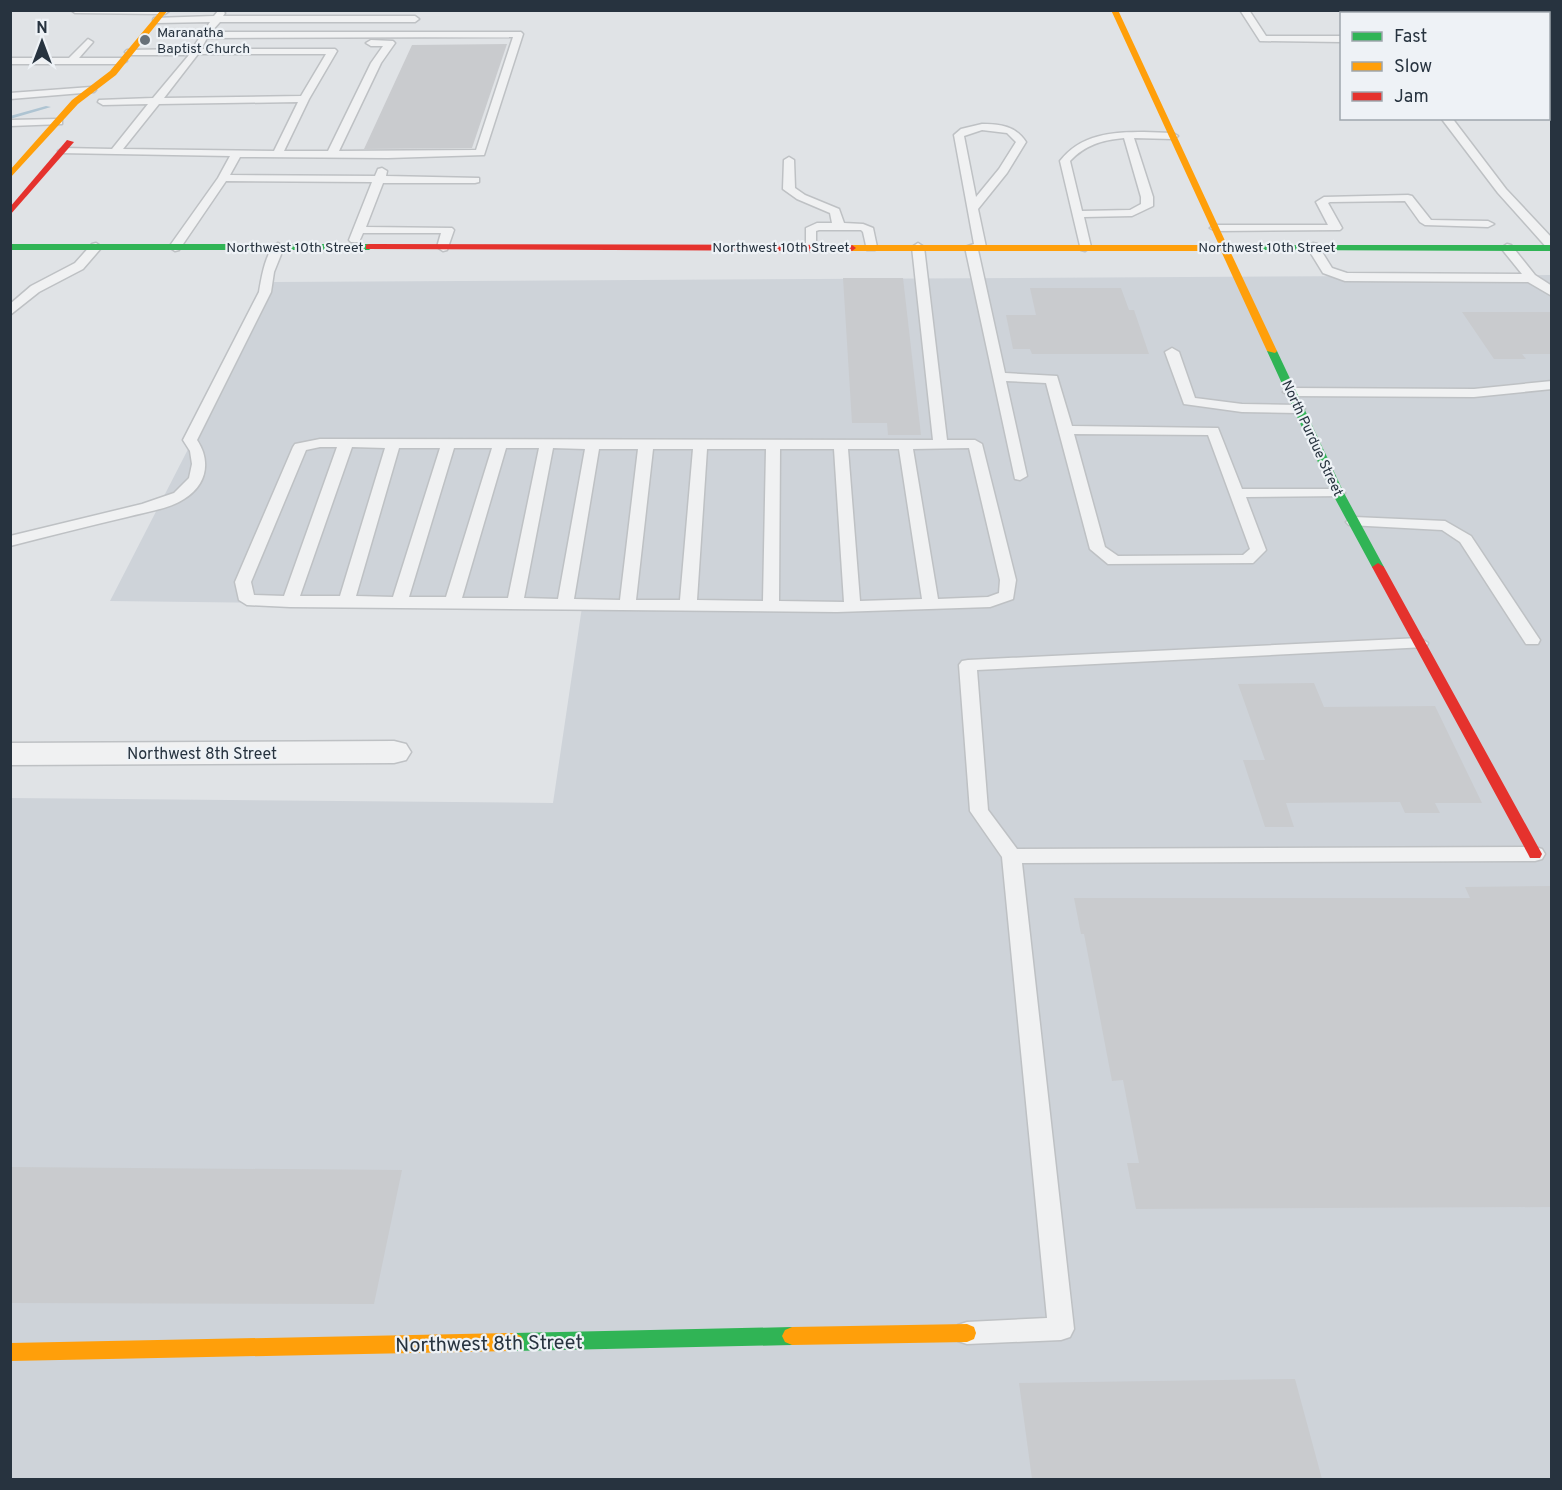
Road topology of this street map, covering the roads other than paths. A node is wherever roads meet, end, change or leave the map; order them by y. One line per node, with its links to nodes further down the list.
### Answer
1 (75, 10): 4 (lane)
2 (1114, 10): 30 (main road, North Purdue Street)
3 (1244, 10): 9 (lane)
4 (162, 14): 6 (lane); 15 (main road)
5 (417, 14): 6 (lane); 7 (lane)
6 (220, 15): 8 (lane)
7 (401, 34): 8 (lane); 11 (lane); 12 (lane)
8 (204, 35): 14 (lane)
9 (1340, 39)
10 (88, 42): 17 (lane)
11 (390, 43): 12 (lane); 13 (lane); 35 (lane)
12 (515, 43): 36 (lane)
13 (332, 51): 14 (lane); 22 (lane)
14 (195, 52): 15 (lane); 23 (lane)
15 (126, 57): 17 (lane); 18 (main road)
16 (10, 61): 17 (lane)
17 (72, 61)
18 (113, 73): 20 (main road); 24 (main road)
19 (29, 82): 21 (lane)
20 (91, 90): 21 (lane); 26 (main road)
21 (15, 96)
22 (304, 99): 23 (lane); 34 (lane)
23 (156, 100): 24 (lane); 32 (lane)
24 (99, 106)
25 (1448, 120): 52 (lane)
26 (58, 122): 27 (lane); 38 (main road)
27 (10, 123)
28 (76, 134): 31 (main road)
29 (1128, 136): 30 (lane); 46 (lane); 46 (lane)
30 (1173, 136): 50 (main road, North Purdue Street)
31 (63, 150): 32 (lane); 45 (main road)
32 (114, 152): 33 (lane)
33 (237, 153): 34 (lane); 39 (lane)
34 (278, 153): 35 (lane)
35 (332, 154): 36 (lane)
36 (388, 155): 40 (lane)
37 (789, 160): 49 (lane)
38 (10, 176)
39 (223, 178): 40 (lane); 57 (lane)
40 (378, 180): 41 (lane); 54 (lane)
41 (475, 180)
42 (1397, 183): 43 (lane)
43 (1408, 198): 47 (lane); 51 (lane)
44 (972, 209): 44 (lane); 64 (lane)
45 (10, 213)
46 (1078, 214): 65 (lane)
47 (1442, 224): 48 (lane); 70 (lane)
48 (1488, 224)
49 (839, 227): 61 (lane); 62 (lane)
50 (1216, 228): 51 (lane); 66 (main road, North Purdue Street)
51 (1332, 229): 69 (lane)
52 (1537, 229): 53 (lane); 67 (lane)
53 (1551, 229)
54 (359, 230): 59 (lane); 60 (lane)
55 (10, 247): 56 (main road, Northwest 10th Street)
56 (96, 247): 57 (main road, Northwest 10th Street); 74 (lane)
57 (175, 247): 58 (main road, Northwest 10th Street)
58 (278, 247): 59 (main road, Northwest 10th Street); 97 (lane)
59 (352, 247): 60 (main road, Northwest 10th Street)
60 (443, 247): 61 (main road, Northwest 10th Street)
61 (810, 247): 62 (main road, Northwest 10th Street)
62 (871, 247): 63 (main road, Northwest 10th Street)
63 (918, 247): 64 (main road, Northwest 10th Street); 86 (lane)
64 (975, 247): 65 (main road, Northwest 10th Street); 76 (lane)
65 (1085, 247): 66 (main road, Northwest 10th Street)
66 (1226, 247): 68 (main road, Northwest 10th Street); 78 (main road, North Purdue Street)
67 (1551, 247): 71 (main road, Northwest 10th Street)
68 (1313, 248): 69 (main road, Northwest 10th Street); 72 (lane)
69 (1344, 248): 70 (main road, Northwest 10th Street)
70 (1460, 248): 71 (main road, Northwest 10th Street)
71 (1507, 248): 72 (lane)
72 (1531, 278): 73 (lane)
73 (1551, 292)
74 (10, 311)
75 (1172, 352): 79 (lane)
76 (999, 377): 80 (lane); 93 (lane)
77 (1551, 385): 78 (lane)
78 (1290, 392): 79 (main road, North Purdue Street)
79 (1298, 409): 95 (main road, North Purdue Street)
80 (1066, 430): 94 (lane); 94 (lane)
81 (346, 443): 82 (lane); 98 (lane); 98 (lane)
82 (393, 443): 87 (lane); 99 (lane)
83 (548, 443): 84 (lane); 88 (lane); 102 (lane)
84 (593, 443): 89 (lane); 104 (lane)
85 (905, 443): 86 (lane); 90 (lane); 103 (lane)
86 (940, 443): 103 (lane)
87 (448, 444): 88 (lane); 100 (lane)
88 (500, 444): 101 (lane)
89 (646, 444): 91 (lane); 105 (lane)
90 (841, 444): 92 (lane); 108 (lane)
91 (700, 445): 92 (lane); 106 (lane)
92 (773, 445): 107 (lane)
93 (1020, 476)
94 (1236, 493): 95 (lane)
95 (1338, 493): 96 (main road, North Purdue Street)
96 (1354, 522): 109 (lane); 110 (main road, North Purdue Street)
97 (10, 542)
98 (290, 602): 99 (lane)
99 (346, 603): 100 (lane)
100 (399, 603): 101 (lane)
101 (452, 604): 102 (lane)
102 (515, 604): 104 (lane)
103 (931, 604): 108 (lane)
104 (565, 605): 105 (lane)
105 (627, 605): 106 (lane)
106 (688, 606): 107 (lane)
107 (771, 606): 108 (lane)
108 (852, 606)
109 (1533, 640)
110 (1420, 643): 113 (main road, North Purdue Street); 114 (lane)
111 (393, 752): 112 (street, Northwest 8th Street)
112 (10, 754)
113 (1535, 854): 114 (lane)
114 (1012, 856): 115 (lane)
115 (968, 1333): 116 (main road, Northwest 8th Street)
116 (10, 1352)

